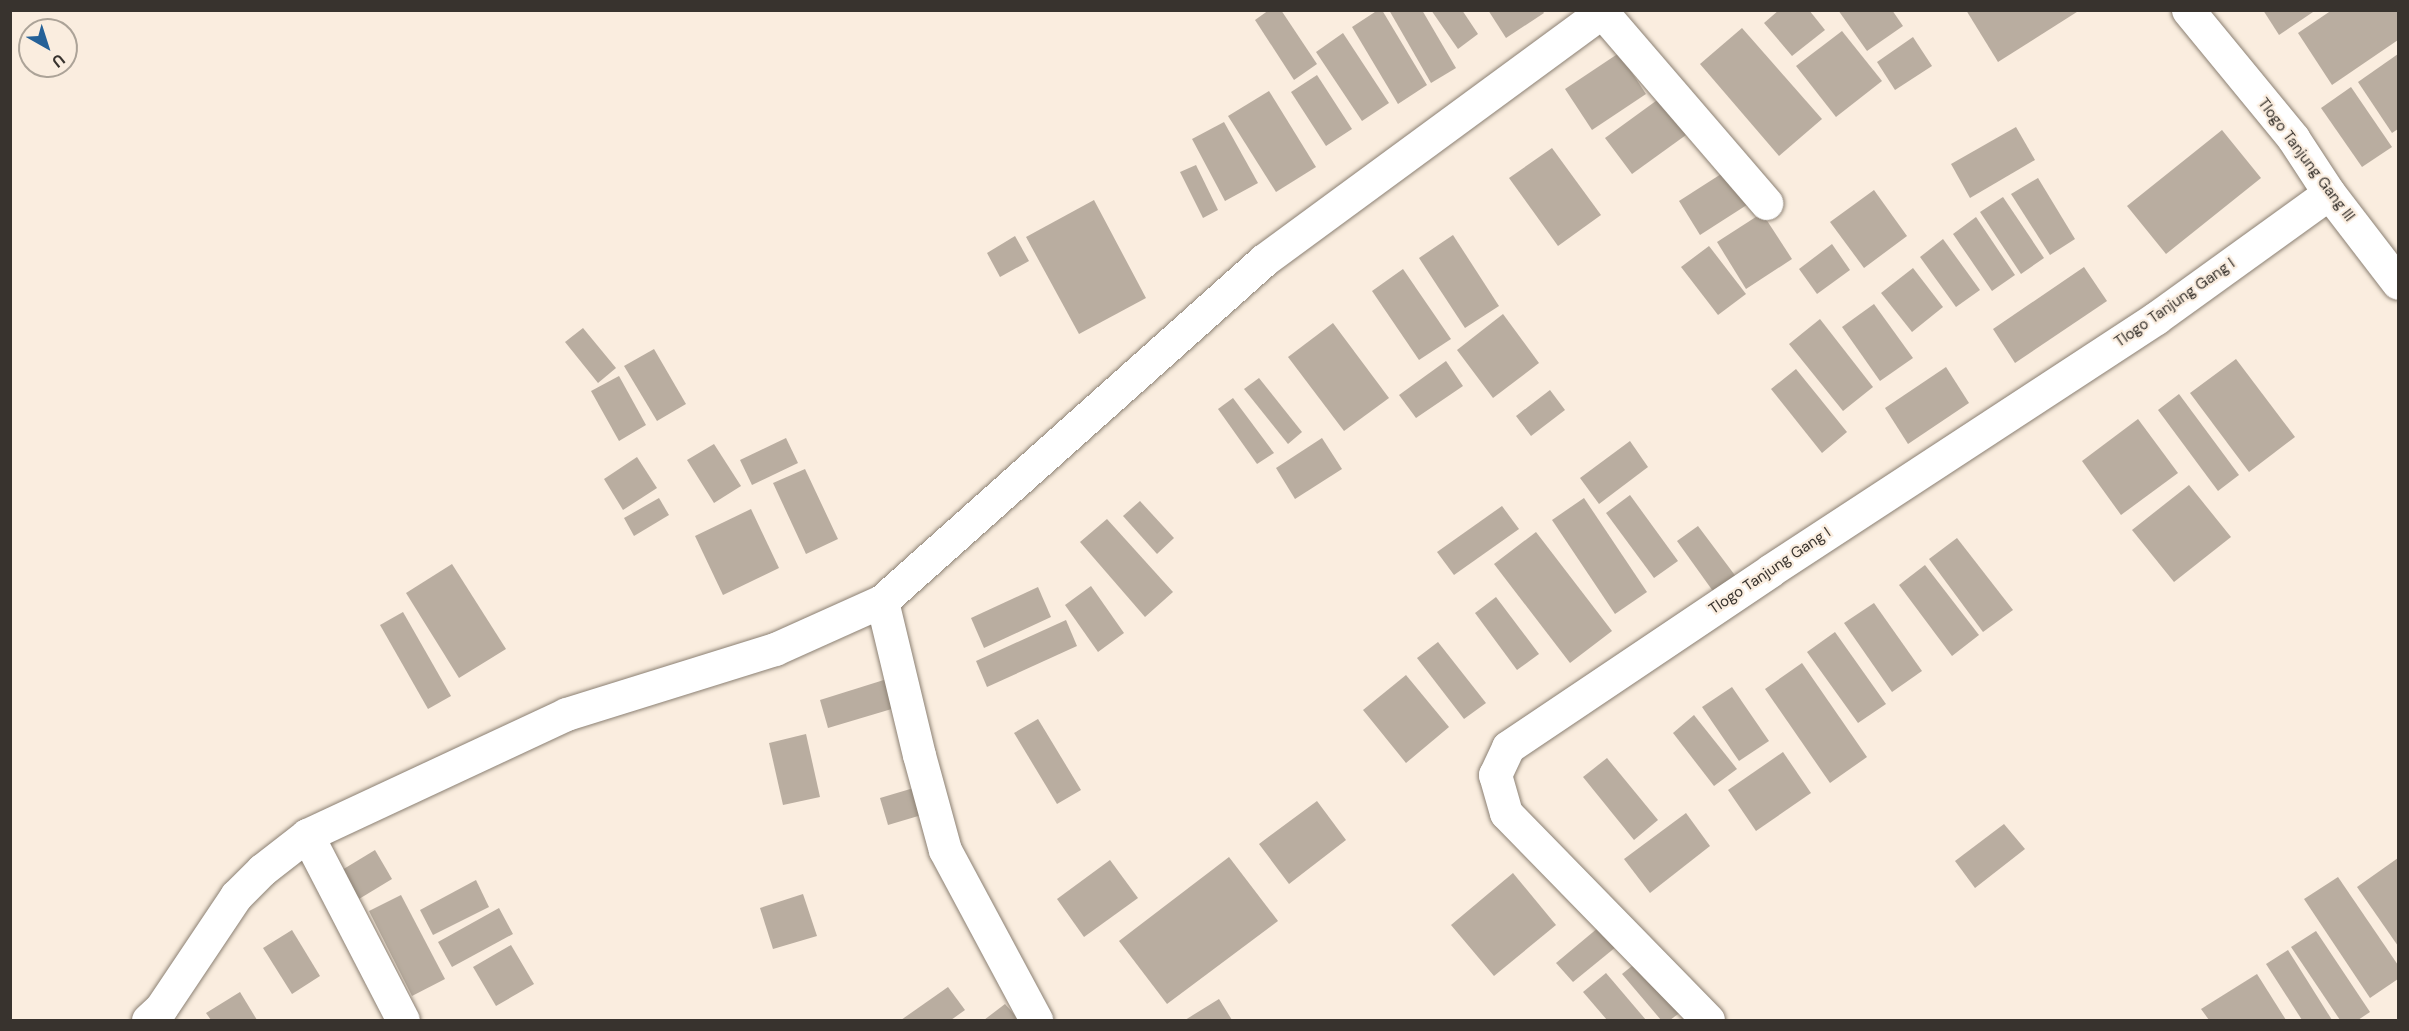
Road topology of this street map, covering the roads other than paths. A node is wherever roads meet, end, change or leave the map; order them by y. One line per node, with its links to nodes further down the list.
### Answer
1 (2188, 10): 3 (street, Tlogo Tanjung Gang III)
2 (1603, 11): 4 (street); 6 (street)
3 (2329, 193): 5 (street, Tlogo Tanjung Gang III); 11 (street, Tlogo Tanjung Gang I)
4 (1766, 203)
5 (2398, 283)
6 (882, 601): 7 (street); 10 (street)
7 (307, 835): 8 (street); 9 (street)
8 (148, 1020)
9 (404, 1020)
10 (1036, 1020)
11 (1708, 1020)

